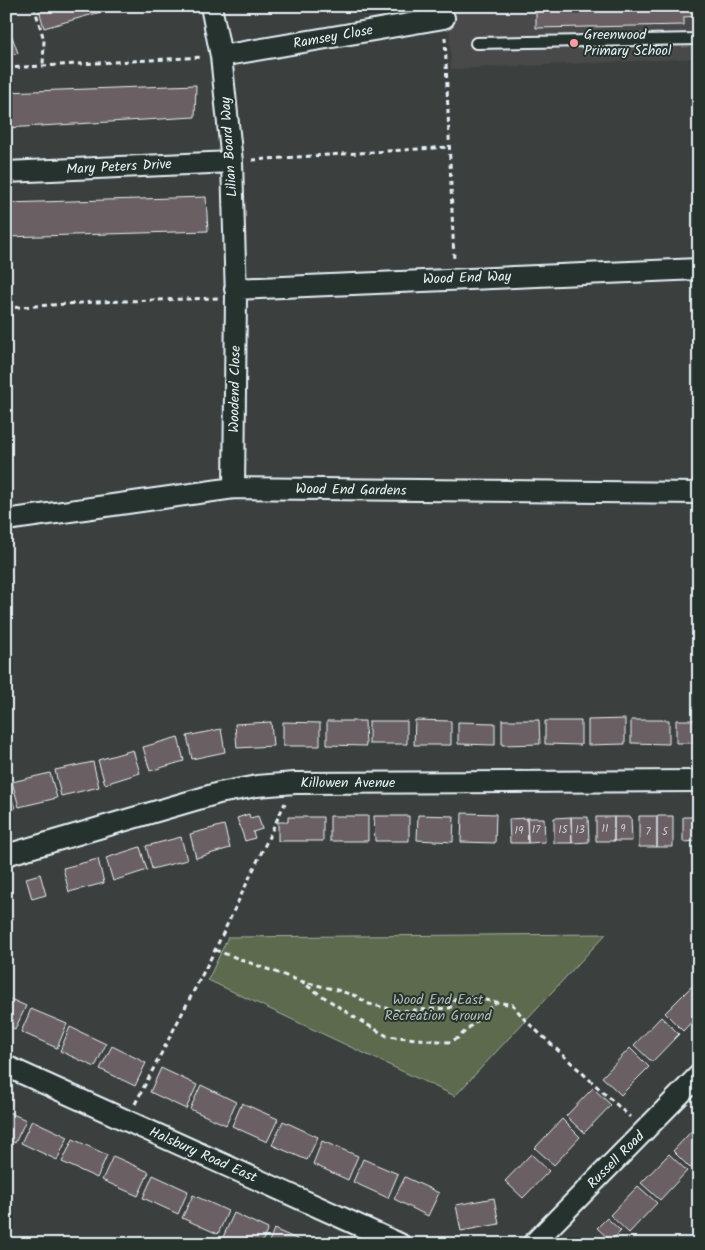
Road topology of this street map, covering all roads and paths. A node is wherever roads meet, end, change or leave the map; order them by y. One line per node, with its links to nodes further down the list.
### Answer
1 (34, 6): 7 (path)
2 (211, 6): 6 (street, Lilian Board Way)
3 (444, 18): 6 (street, Ramsey Close); 9 (path)
4 (699, 39): 5 (lane)
5 (476, 43)
6 (222, 56): 7 (path); 10 (street, Lilian Board Way)
7 (43, 66): 8 (path)
8 (6, 68)
9 (449, 147): 10 (path); 13 (path)
10 (232, 162): 11 (street, Mary Peters Drive); 14 (street, Lilian Board Way)
11 (6, 172)
12 (699, 269): 13 (street, Wood End Way)
13 (455, 279): 14 (street, Wood End Way)
14 (236, 293): 15 (path); 16 (street, Woodend Close)
15 (6, 308)
16 (234, 488): 17 (street, Wood End Gardens); 18 (street, Wood End Gardens)
17 (699, 493)
18 (6, 520)
19 (699, 782): 20 (street, Killowen Avenue)
20 (295, 783): 21 (street, Killowen Avenue); 22 (path)
21 (6, 855)
22 (215, 950): 23 (path); 27 (path)
23 (300, 981): 24 (path); 24 (path)
24 (497, 1002): 28 (path)
25 (6, 1066): 27 (street, Halsbury Road East)
26 (699, 1075): 28 (street, Russell Road)
27 (127, 1120): 29 (street, Halsbury Road East)
28 (646, 1131): 30 (street, Russell Road)
29 (400, 1244)
30 (533, 1244)

